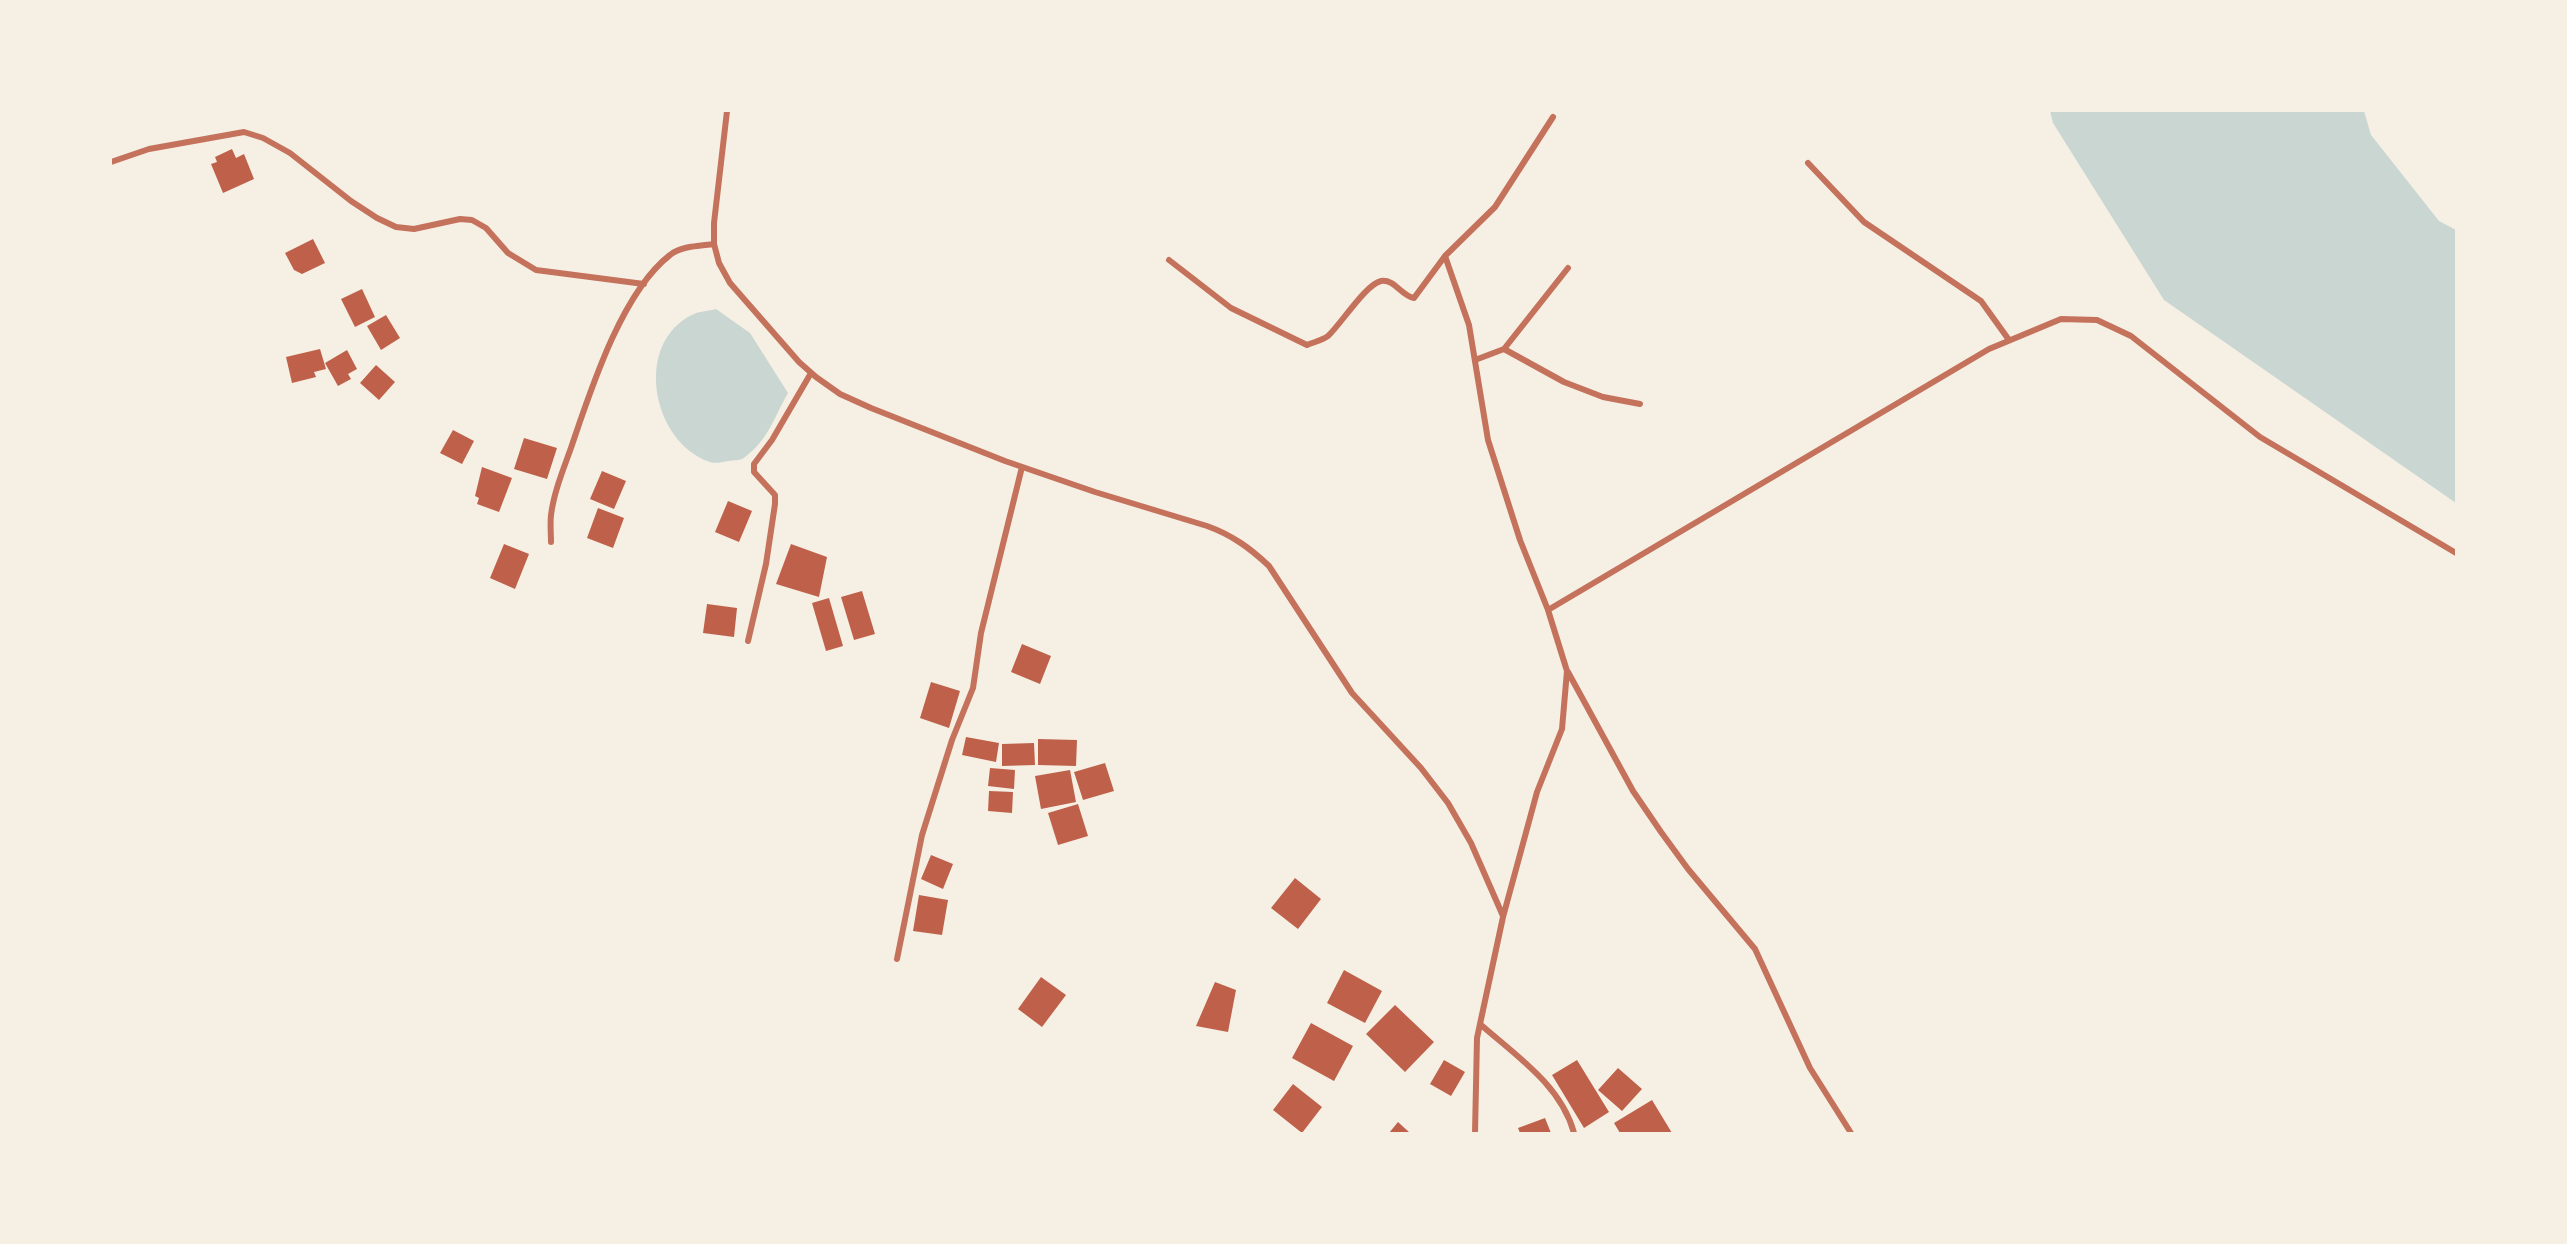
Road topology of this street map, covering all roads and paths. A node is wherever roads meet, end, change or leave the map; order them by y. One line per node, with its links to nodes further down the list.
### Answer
1 (727, 111): 5 (street)
2 (1553, 117): 6 (street)
3 (111, 162): 9 (street)
4 (1808, 163): 10 (street)
5 (714, 244): 9 (street); 13 (street)
6 (1445, 256): 7 (street); 12 (street)
7 (1169, 260)
8 (1568, 268): 11 (street)
9 (644, 284): 16 (street)
10 (2009, 340): 17 (street); 18 (street)
11 (1504, 349): 12 (street); 14 (street)
12 (1475, 360): 18 (street)
13 (811, 373): 15 (street); 19 (street)
14 (1640, 404)
15 (1022, 468): 21 (street); 22 (street)
16 (551, 543)
17 (2456, 553)
18 (1548, 610): 20 (street)
19 (748, 641)
20 (1567, 671): 21 (street); 26 (street)
21 (1503, 917): 23 (street)
22 (897, 959)
23 (1480, 1024): 24 (street); 25 (street)
24 (1475, 1133)
25 (1574, 1133)
26 (1851, 1133)

